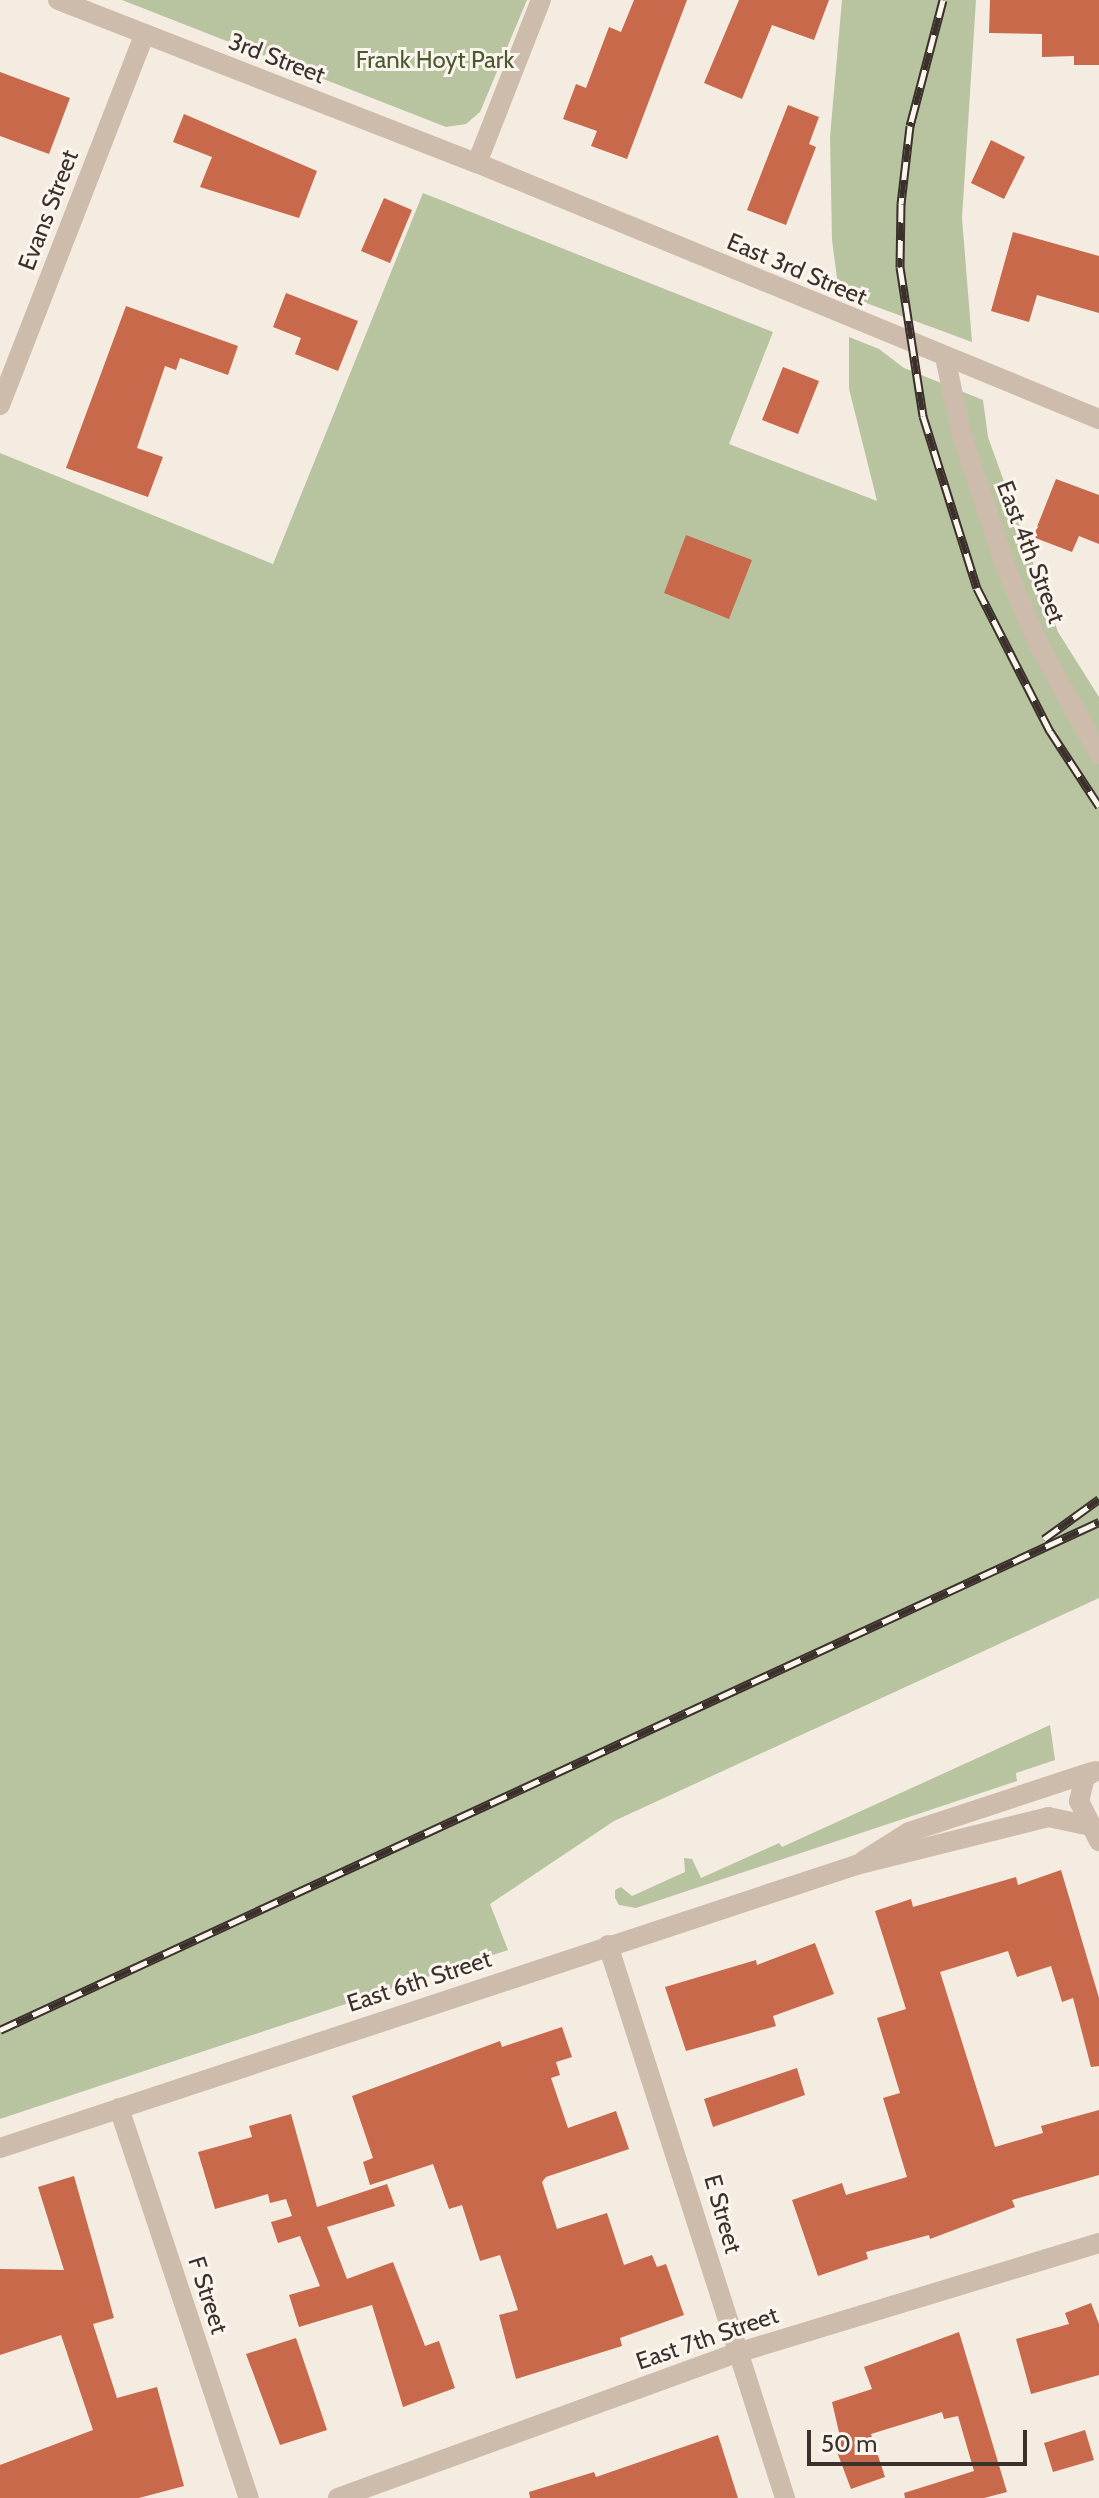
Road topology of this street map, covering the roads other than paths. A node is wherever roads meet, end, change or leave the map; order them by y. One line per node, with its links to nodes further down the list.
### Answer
1 (58, 0): 3 (street, 3rd Street)
2 (541, 0): 4 (street)
3 (145, 34): 4 (street, 3rd Street); 6 (street, Evans Street)
4 (477, 163): 5 (street, East 3rd Street)
5 (945, 357): 7 (street, East 3rd Street); 8 (street, East 4th Street)
6 (0, 405)
7 (1099, 419)
8 (1099, 754)
9 (1095, 1771): 10 (street); 11 (street, East 6th Street)
10 (1093, 1833): 11 (street, East 6th Street)
11 (856, 1865): 12 (street, East 6th Street)
12 (608, 1945): 13 (street, East 6th Street); 16 (street, E Street)
13 (119, 2108): 14 (street, East 6th Street); 17 (street, F Street)
14 (0, 2148)
15 (1099, 2243): 16 (street, East 7th Street)
16 (737, 2353): 18 (street, East 7th Street); 19 (street, E Street)
17 (249, 2498)
18 (338, 2498)
19 (785, 2498)

